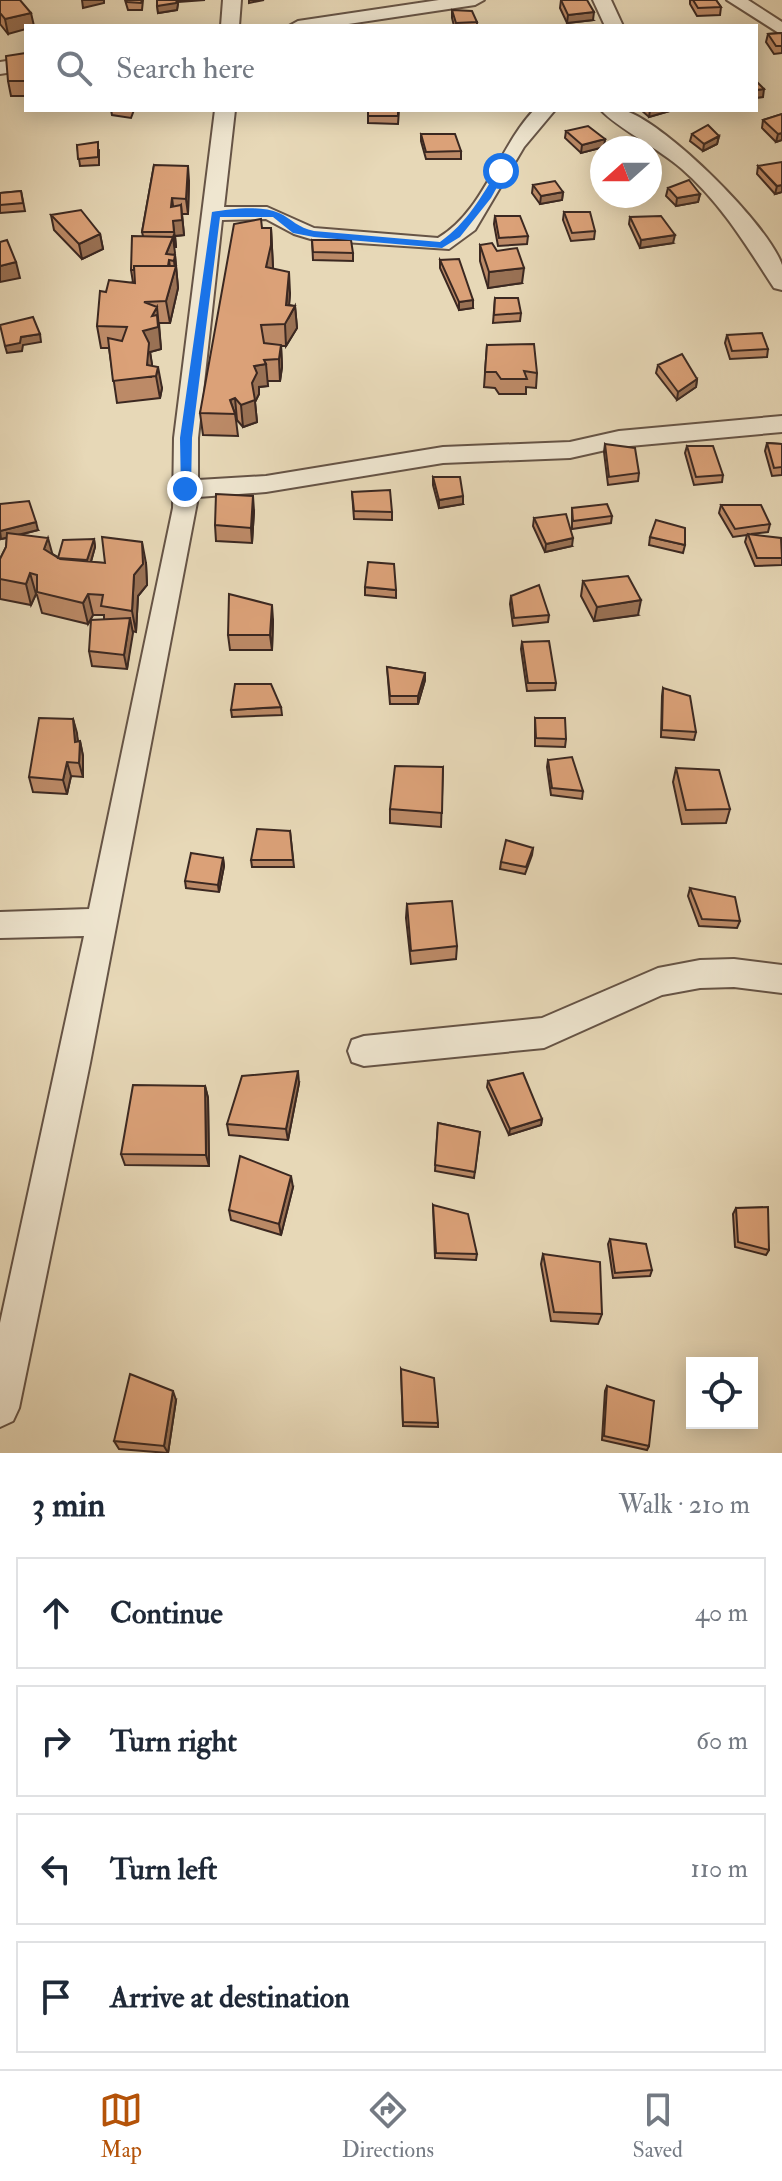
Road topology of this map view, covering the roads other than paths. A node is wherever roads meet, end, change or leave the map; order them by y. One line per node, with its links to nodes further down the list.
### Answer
1 (232, 0): 5 (street)
2 (475, 0): 6 (street)
3 (602, 0): 7 (street)
4 (736, 0): 8 (street)
5 (230, 24)
6 (312, 24)
7 (613, 24)
8 (782, 30)
9 (24, 64): 10 (street)
10 (0, 68)
11 (225, 112): 14 (street)
12 (543, 112): 14 (street)
13 (615, 112): 15 (street)
14 (215, 214): 17 (street)
15 (782, 283)
16 (782, 424): 17 (street)
17 (185, 489): 18 (street)
18 (102, 922): 19 (street); 22 (street)
19 (0, 925)
20 (782, 979): 21 (street)
21 (364, 1051)
22 (0, 1408)

